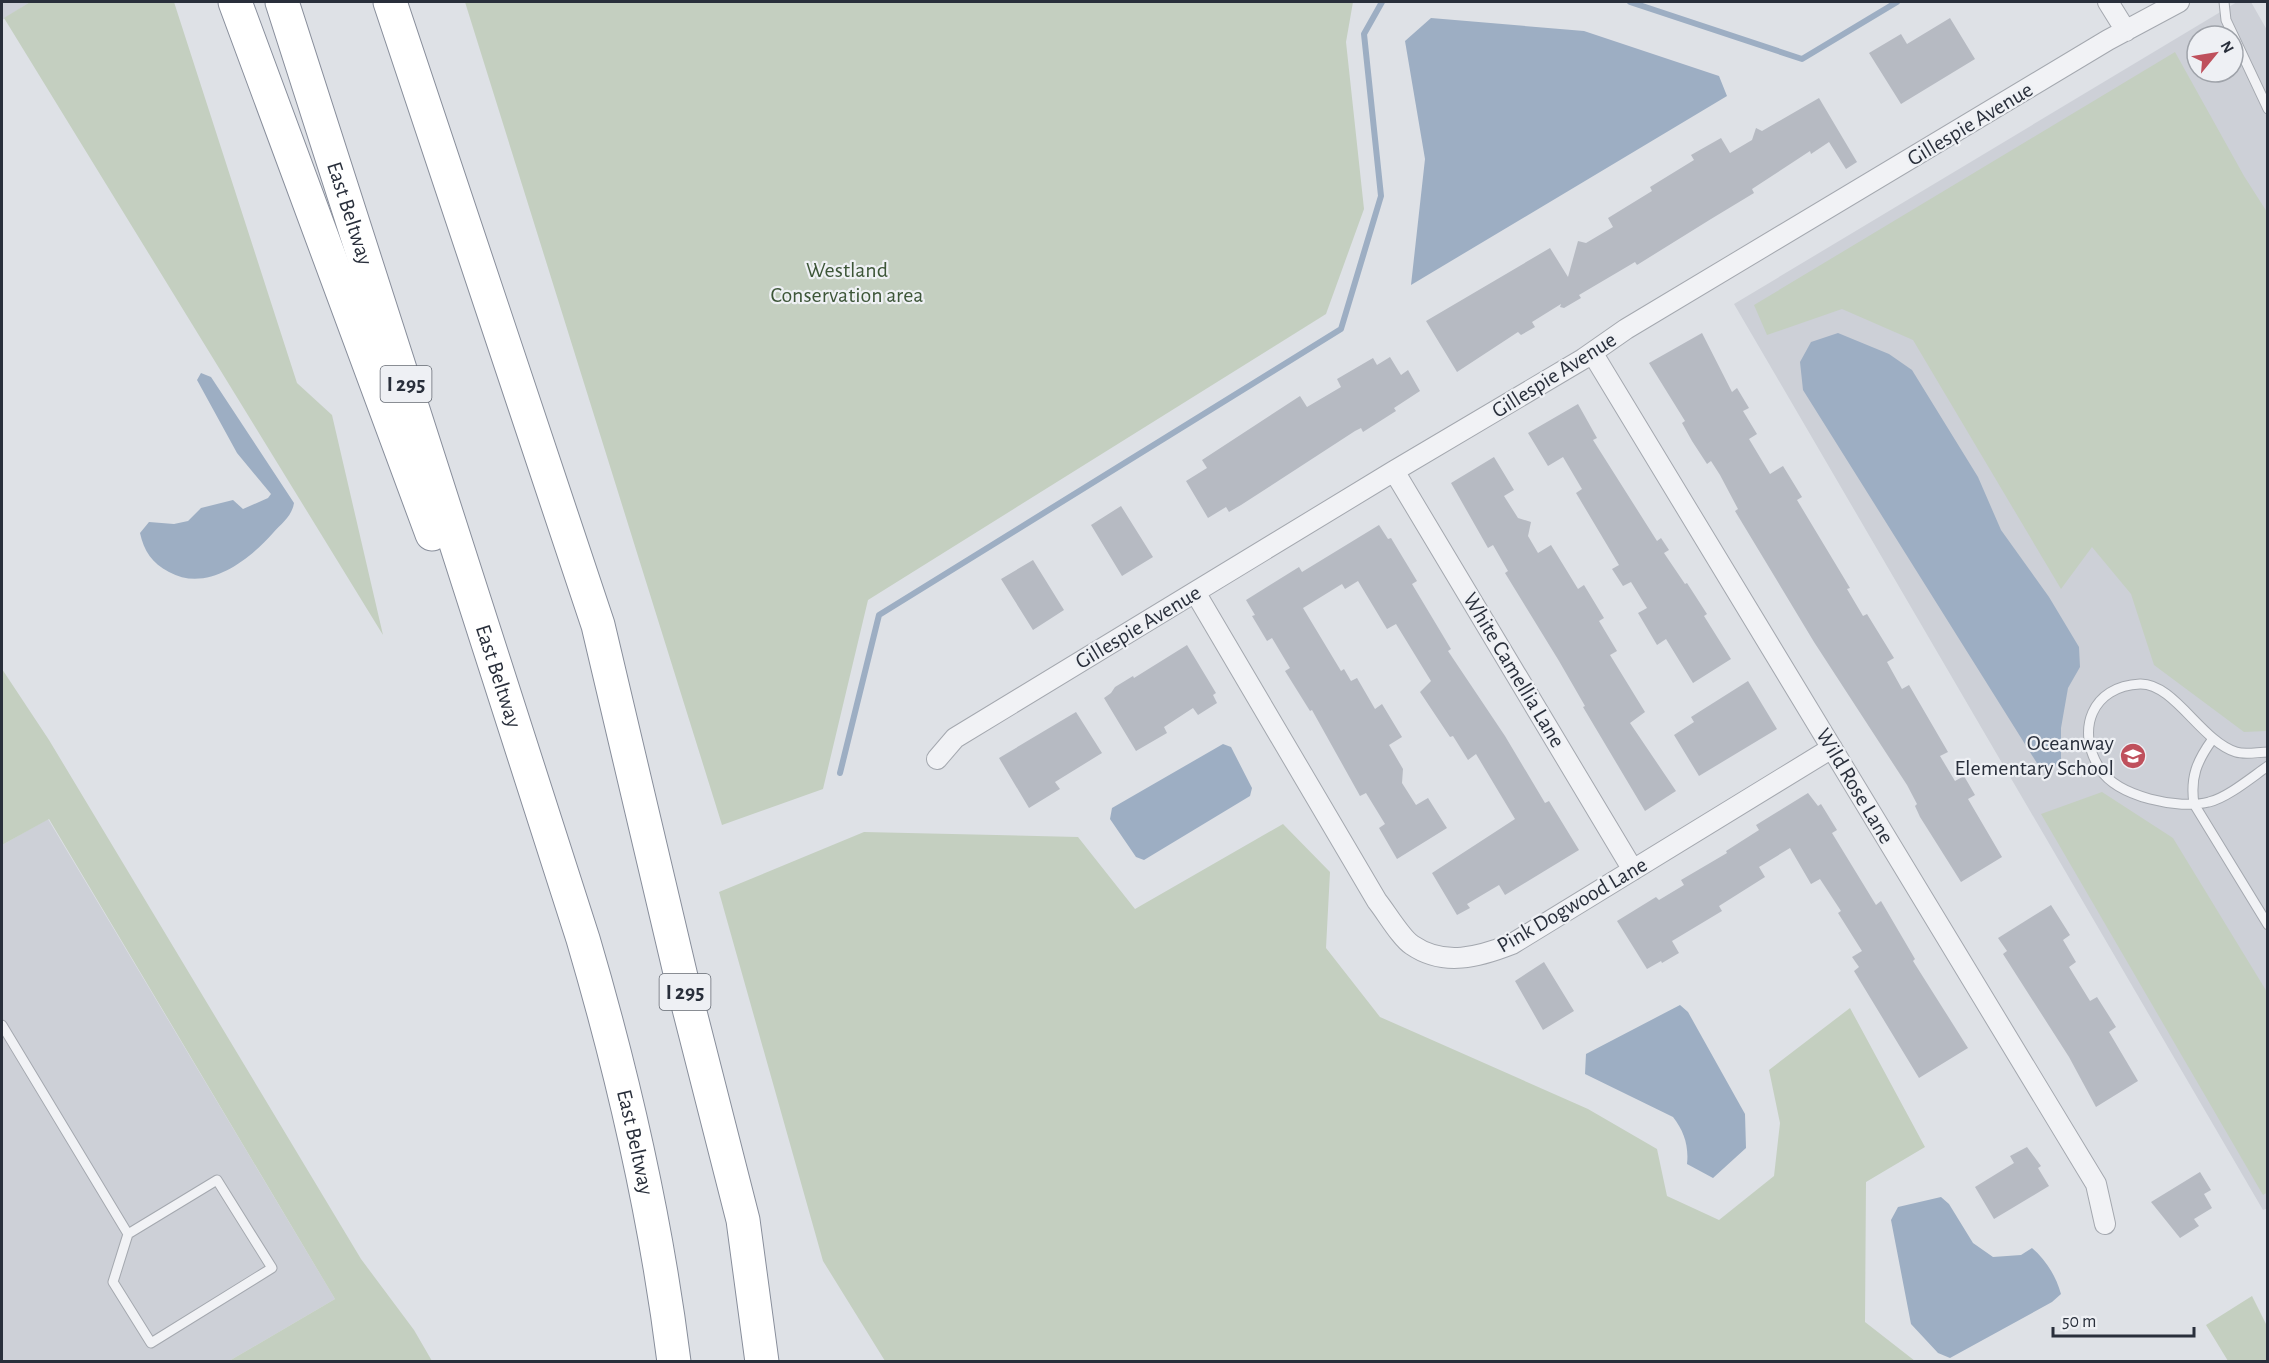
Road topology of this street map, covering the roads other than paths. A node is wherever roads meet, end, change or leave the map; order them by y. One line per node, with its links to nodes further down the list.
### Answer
1 (235, 2): 19 (highway)
2 (282, 2): 19 (highway, East Beltway / I 295)
3 (390, 2): 13 (highway, I 295)
4 (414, 2): 13 (highway)
5 (2108, 2): 8 (street)
6 (2179, 2): 8 (street, Gillespie Avenue)
7 (2224, 2): 9 (lane)
8 (2126, 31): 10 (street, Gillespie Avenue)
9 (2268, 109)
10 (1593, 354): 11 (street, Gillespie Avenue); 15 (street, Wild Rose Lane)
11 (1394, 471): 12 (street, Gillespie Avenue); 21 (street, White Camellia Lane)
12 (1194, 592): 17 (street, Gillespie Avenue); 21 (street, Pink Dogwood Lane)
13 (598, 625): 27 (highway, I 295)
14 (2212, 740): 16 (lane); 20 (lane); 20 (lane)
15 (1832, 748): 21 (street, Pink Dogwood Lane); 24 (street, Wild Rose Lane)
16 (2268, 752)
17 (937, 759)
18 (2268, 766): 20 (lane)
19 (530, 767): 26 (highway, East Beltway / I 295)
20 (2194, 804): 22 (lane)
21 (1633, 870)
22 (2268, 925)
23 (2, 1024): 25 (lane)
24 (2104, 1224)
25 (128, 1234): 25 (lane)
26 (674, 1362)
27 (762, 1362)

